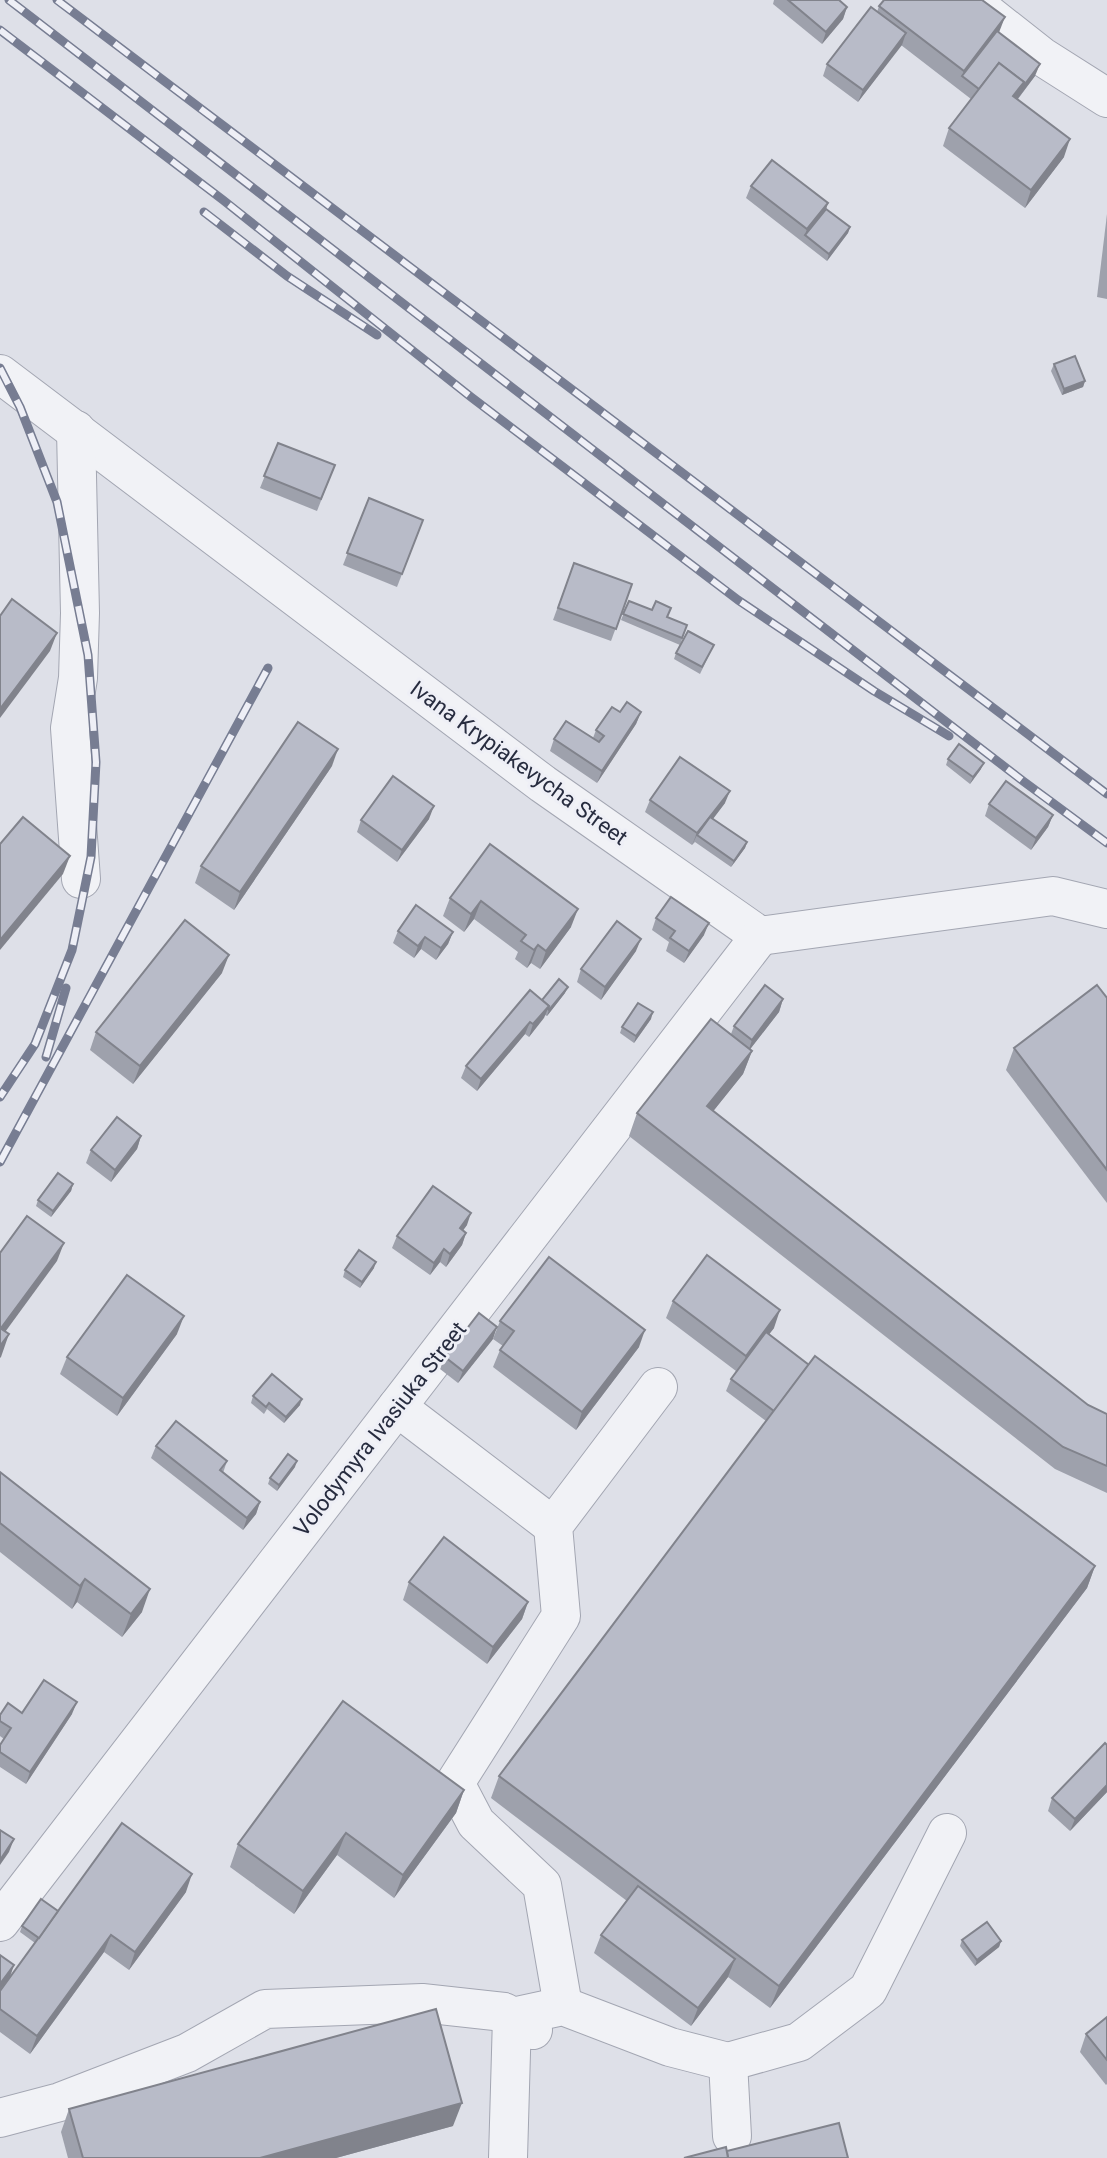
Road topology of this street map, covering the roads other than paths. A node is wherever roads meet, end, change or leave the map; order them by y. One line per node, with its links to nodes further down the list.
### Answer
1 (970, 0): 2 (street)
2 (1107, 98)
3 (0, 374): 4 (street, Ivana Krypiakevycha Street)
4 (76, 430): 5 (street); 7 (street, Ivana Krypiakevycha Street)
5 (81, 879)
6 (1107, 909): 7 (street)
7 (760, 936): 9 (street, Volodymyra Ivasiuka Street)
8 (658, 1387): 10 (street)
9 (397, 1407): 10 (street); 12 (street, Volodymyra Ivasiuka Street)
10 (553, 1526): 13 (street)
11 (947, 1833): 15 (street)
12 (0, 1922)
13 (563, 2006): 14 (street); 15 (street)
14 (525, 2026): 16 (street); 18 (street)
15 (728, 2062): 17 (street)
16 (0, 2118)
17 (732, 2136)
18 (508, 2158)

